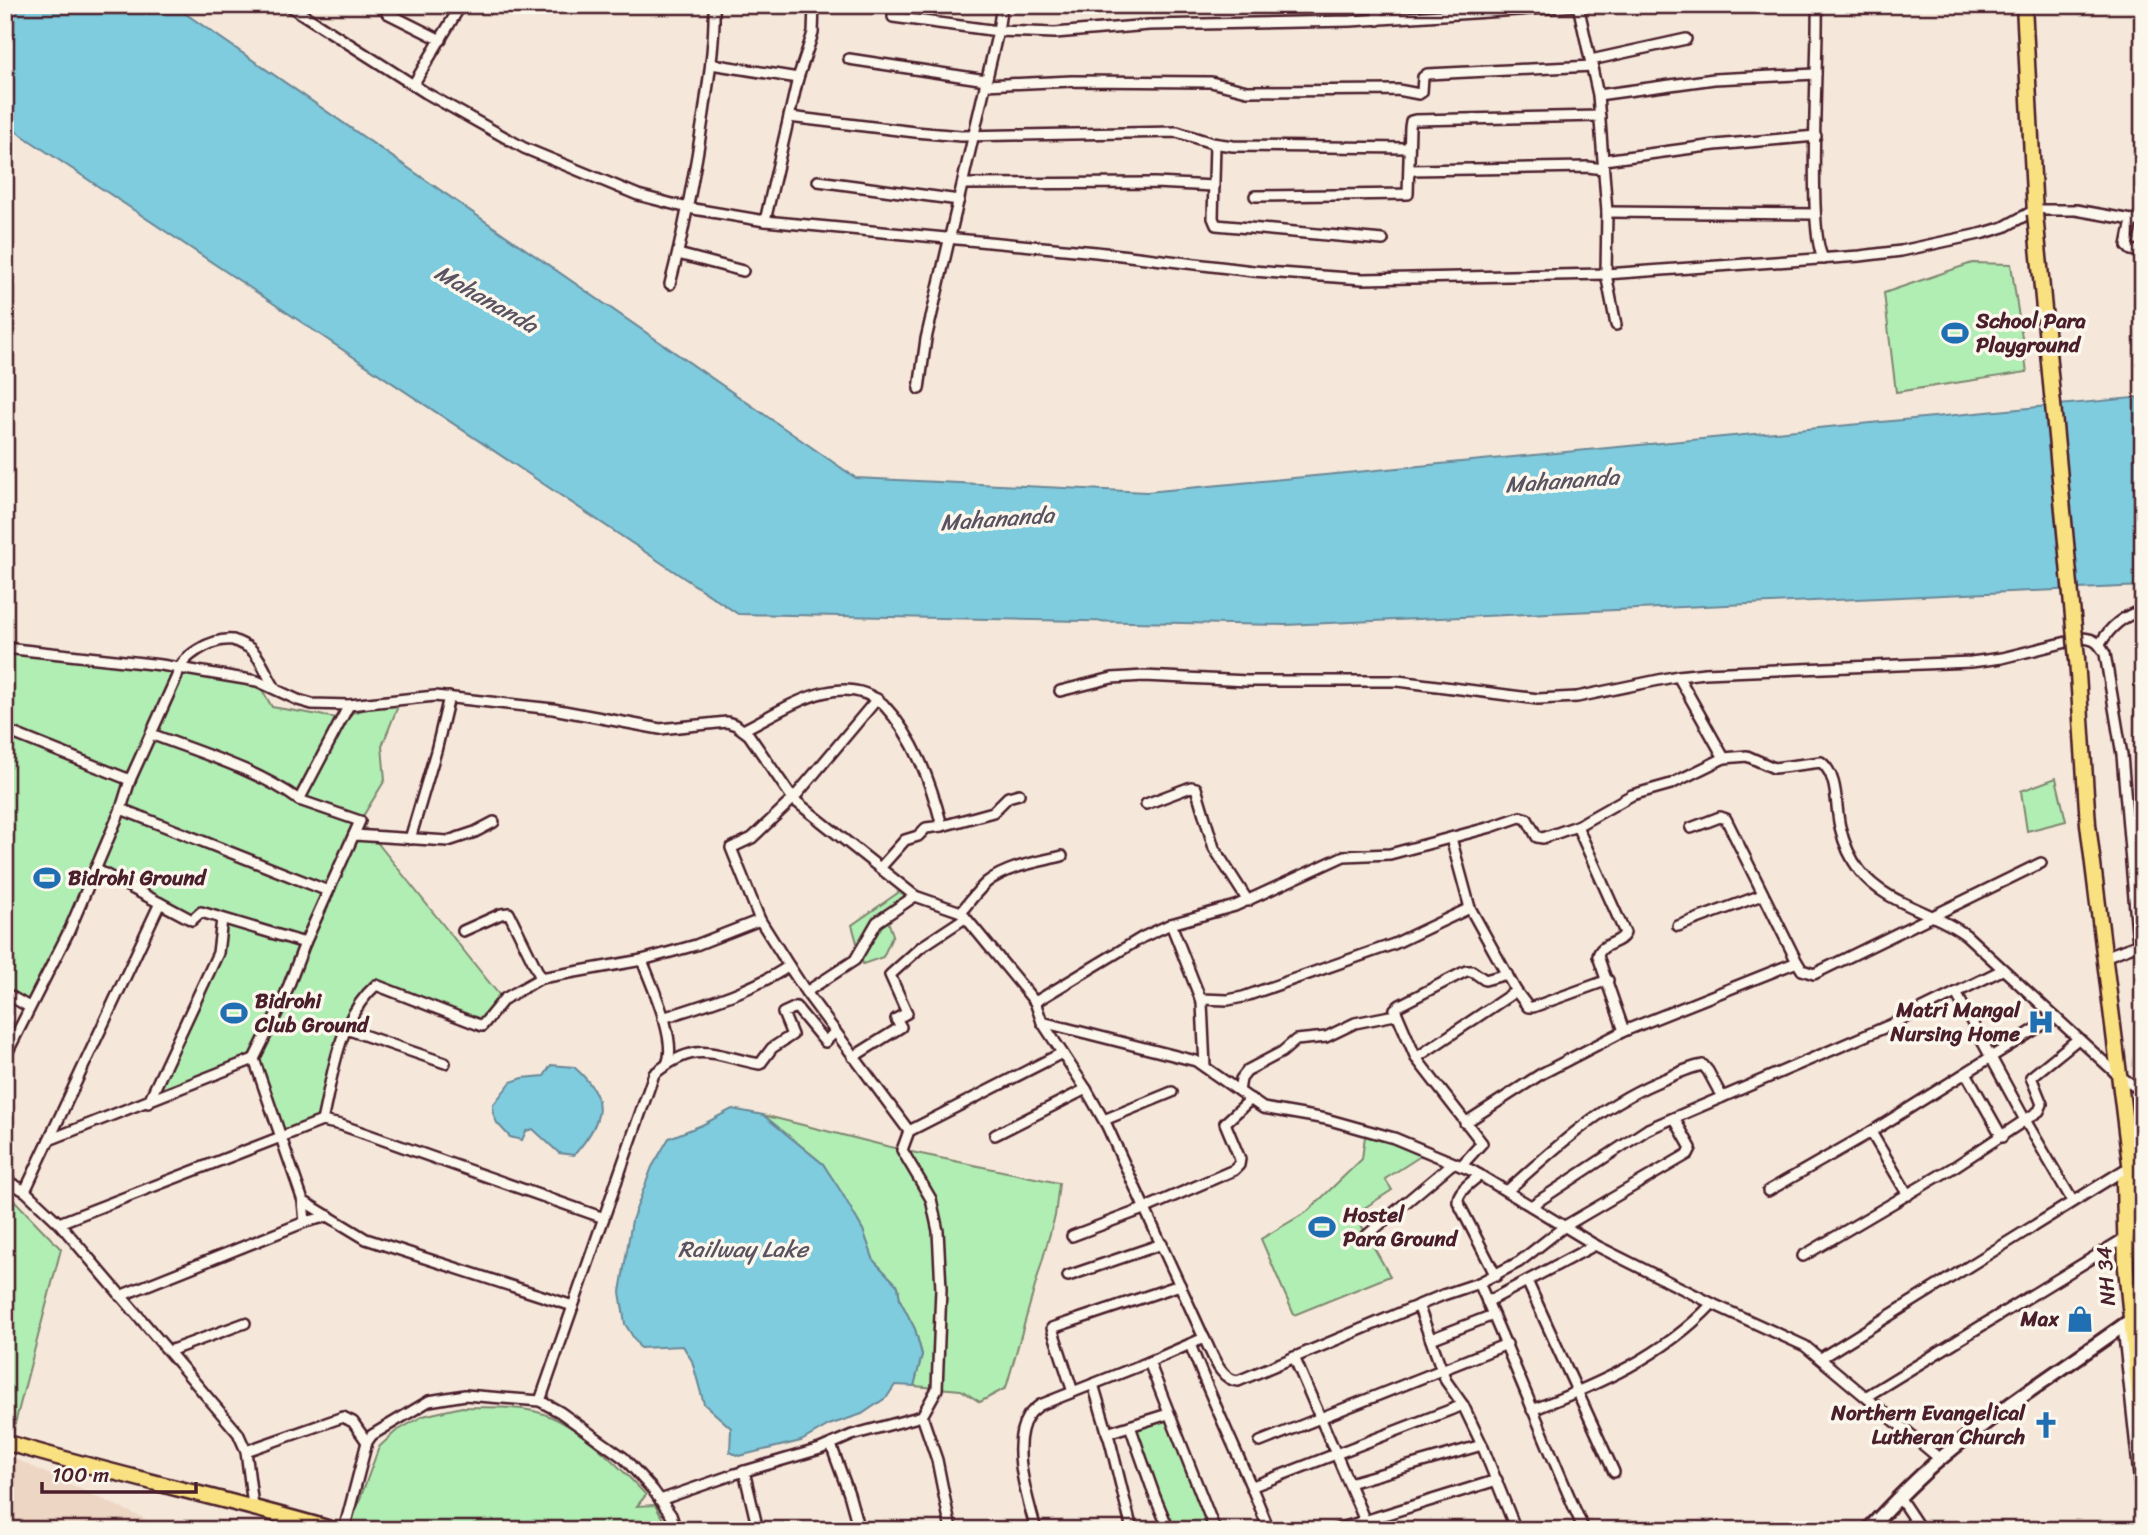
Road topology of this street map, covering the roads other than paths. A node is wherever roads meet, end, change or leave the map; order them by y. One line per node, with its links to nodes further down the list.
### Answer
1 (288, 5): 22 (street)
2 (461, 5): 15 (street)
3 (714, 5): 18 (street)
4 (814, 5): 20 (street)
5 (1000, 5): 13 (street)
6 (1377, 5): 12 (street)
7 (1817, 5): 19 (street)
8 (2024, 5): 39 (main road)
9 (1578, 6): 12 (street); 17 (street)
10 (387, 13): 15 (street)
11 (893, 16): 13 (street)
12 (1378, 20): 13 (street)
13 (998, 32): 21 (street)
14 (1686, 39): 17 (street)
15 (442, 40): 22 (street)
16 (849, 59): 21 (street)
17 (1592, 63): 21 (street); 23 (street)
18 (711, 64): 20 (street); 37 (street)
19 (1816, 74): 23 (street); 27 (street)
20 (798, 78): 25 (street)
21 (986, 83): 26 (street)
22 (413, 85): 37 (street)
23 (1598, 95): 24 (street)
24 (1600, 116): 29 (street); 30 (street)
25 (789, 117): 26 (street); 42 (street)
26 (975, 136): 28 (street); 33 (street)
27 (1816, 136): 30 (street); 40 (street)
28 (1215, 144): 29 (street); 34 (street)
29 (1408, 148): 31 (street)
30 (1604, 165): 31 (street); 38 (street)
31 (1410, 170): 35 (street)
32 (818, 181): 36 (street)
33 (964, 184): 34 (street); 36 (street)
34 (1214, 186): 45 (street)
35 (1255, 196)
36 (959, 200): 44 (street)
37 (688, 208): 42 (street); 47 (street)
38 (1607, 212): 40 (street); 50 (street)
39 (2035, 212): 41 (street); 48 (street); 100 (main road, bridge)
40 (1815, 214): 48 (street)
41 (2132, 220): 43 (street); 46 (street)
42 (765, 221): 44 (street)
43 (2143, 222)
44 (951, 238): 50 (street); 53 (street)
45 (1383, 240)
46 (2143, 252)
47 (678, 254): 49 (street); 51 (street)
48 (1824, 259): 50 (street)
49 (743, 271)
50 (1606, 274): 52 (street)
51 (670, 284)
52 (1616, 325)
53 (919, 389)
54 (2143, 610): 55 (street)
55 (2100, 644): 58 (street); 99 (street)
56 (5, 649): 57 (street)
57 (178, 668): 59 (street); 59 (street); 66 (street)
58 (1678, 676): 60 (street); 67 (street)
59 (276, 690): 63 (street)
60 (1060, 691)
61 (449, 697): 63 (street); 65 (street); 80 (street)
62 (877, 699): 65 (street); 70 (street); 75 (street)
63 (349, 705): 71 (street)
64 (5, 730): 68 (street)
65 (743, 730): 70 (street)
66 (151, 734): 68 (street); 71 (street)
67 (1724, 758): 76 (street); 92 (street)
68 (130, 780): 73 (street)
69 (1019, 794): 75 (street)
70 (793, 799): 83 (street); 94 (street)
71 (299, 800): 78 (street)
72 (1146, 804): 88 (street)
73 (121, 809): 84 (street); 85 (street)
74 (494, 822): 80 (street)
75 (942, 826): 83 (street)
76 (1577, 826): 79 (street); 107 (street)
77 (1691, 828): 86 (street)
78 (354, 835): 80 (street); 85 (street)
79 (1451, 838): 88 (street); 90 (street)
80 (410, 839)
81 (1062, 856): 91 (street)
82 (2041, 863): 92 (street)
83 (880, 868): 87 (street)
84 (95, 869): 89 (street); 114 (street)
85 (328, 891): 98 (street)
86 (1762, 895): 96 (street); 102 (street)
87 (915, 896): 91 (street); 109 (street)
88 (1248, 901): 95 (street)
89 (160, 903): 93 (street); 153 (street)
90 (1470, 908): 105 (street); 112 (street)
91 (963, 915): 113 (street); 125 (street)
92 (1935, 916): 102 (street); 104 (street)
93 (222, 919): 98 (street); 140 (street)
94 (760, 920): 101 (street); 103 (street)
95 (1171, 924): 112 (street); 113 (street)
96 (1678, 926)
97 (464, 931): 106 (street)
98 (304, 943): 128 (street)
99 (2140, 944): 100 (street)
100 (2104, 957): 133 (main road)
101 (642, 960): 106 (street); 117 (street)
102 (1797, 962): 120 (street)
103 (789, 966): 109 (street); 117 (street)
104 (2002, 970): 111 (street); 116 (street)
105 (1507, 974): 108 (street); 115 (street)
106 (541, 978): 119 (street)
107 (1608, 981): 108 (street); 120 (street)
108 (1516, 991): 126 (street)
109 (806, 992): 121 (street)
110 (5, 993): 114 (street)
111 (1956, 993): 127 (street); 138 (street)
112 (1200, 999): 131 (street)
113 (1035, 1002): 118 (street)
114 (29, 1007): 124 (street)
115 (1395, 1015): 126 (street); 135 (street)
116 (2055, 1017): 122 (street); 127 (street)
117 (663, 1018): 130 (street)
118 (1042, 1022): 123 (street); 131 (street)
119 (346, 1029): 129 (street); 145 (street)
120 (1624, 1031): 146 (street)
121 (835, 1032): 125 (street); 130 (street)
122 (2078, 1039): 133 (street); 144 (street)
123 (1062, 1052): 134 (street); 147 (street)
124 (5, 1057)
125 (853, 1057): 147 (street)
126 (1416, 1058): 146 (street)
127 (1991, 1058): 132 (street); 144 (street)
128 (254, 1059): 140 (street); 151 (street)
129 (445, 1063)
130 (667, 1064): 168 (street)
131 (1205, 1067): 135 (street)
132 (1966, 1073): 148 (street); 152 (street)
133 (2118, 1074): 137 (street); 141 (main road)
134 (1086, 1089): 143 (street); 150 (street)
135 (1239, 1091): 139 (street)
136 (1172, 1092): 143 (street)
137 (2143, 1092)
138 (1722, 1097): 142 (street); 160 (street)
139 (1251, 1099): 155 (street); 166 (street)
140 (148, 1103): 153 (street)
141 (2123, 1114): 149 (main road); 156 (main road, NH 34)
142 (1674, 1118): 165 (street); 171 (street)
143 (1104, 1120): 166 (street)
144 (2025, 1120): 152 (street); 163 (street)
145 (322, 1121): 151 (street); 168 (street)
146 (1465, 1123): 155 (street)
147 (909, 1131): 210 (street)
148 (1871, 1132): 161 (street); 162 (street)
149 (2125, 1132): 154 (street); 178 (main road)
150 (995, 1135)
151 (280, 1136): 164 (street); 170 (street)
152 (2002, 1137): 162 (street)
153 (48, 1140): 159 (street)
154 (2143, 1160)
155 (1457, 1165): 157 (street); 173 (street)
156 (2124, 1170): 163 (street); 174 (main road, NH 34)
157 (1480, 1175): 160 (street); 180 (street)
158 (5, 1180): 159 (street)
159 (25, 1191): 170 (street)
160 (1507, 1191): 165 (street)
161 (1768, 1191)
162 (1908, 1195): 177 (street)
163 (2072, 1200): 199 (street)
164 (303, 1201): 167 (street); 169 (street)
165 (1531, 1206): 171 (street)
166 (1146, 1208): 172 (street); 175 (street)
167 (329, 1216): 169 (street); 188 (street)
168 (604, 1218): 188 (street)
169 (305, 1222): 184 (street)
170 (59, 1223): 184 (street)
171 (1565, 1226): 176 (street); 180 (street)
172 (1072, 1236)
173 (1366, 1236)
174 (2125, 1238): 192 (main road, NH 34); 205 (street)
175 (1162, 1244): 179 (street); 183 (street)
176 (1595, 1245): 181 (street); 186 (street)
177 (1803, 1256)
178 (2143, 1268)
179 (1068, 1276)
180 (1496, 1276): 182 (street)
181 (1527, 1281): 185 (street); 203 (street)
182 (1479, 1283): 185 (street); 187 (street)
183 (1180, 1285): 193 (street); 204 (street)
184 (120, 1296): 197 (street)
185 (1487, 1302): 190 (street)
186 (1712, 1304): 199 (street); 203 (street)
187 (1418, 1305): 194 (street); 198 (street)
188 (573, 1306): 206 (street)
189 (2143, 1308): 192 (main road)
190 (1493, 1315): 194 (street); 196 (street)
191 (245, 1322): 197 (street)
192 (2127, 1323): 214 (main road, NH 34); 222 (main road); 231 (street)
193 (1204, 1338): 195 (street); 198 (street)
194 (1431, 1339): 201 (street)
195 (1190, 1344): 200 (street); 227 (street)
196 (1507, 1344): 201 (street); 208 (street)
197 (169, 1351): 220 (street)
198 (1294, 1357): 211 (street)
199 (1821, 1358): 205 (street)
200 (1149, 1362): 202 (street); 209 (street)
201 (1442, 1370): 207 (street); 211 (street)
202 (1093, 1384): 204 (street); 213 (street)
203 (1579, 1391): 208 (street); 224 (street)
204 (1073, 1392): 239 (street)
205 (1867, 1396): 222 (street)
206 (540, 1401): 216 (street); 229 (street)
207 (1462, 1405): 219 (street); 221 (street)
208 (1532, 1410): 246 (street)
209 (1168, 1415): 212 (street); 242 (street)
210 (922, 1416): 218 (street); 238 (street)
211 (1320, 1417): 217 (street); 221 (street)
212 (1130, 1426): 213 (street); 241 (street)
213 (1107, 1433): 240 (street)
214 (2143, 1436)
215 (5, 1442): 230 (main road)
216 (366, 1442): 220 (street); 234 (street)
217 (1260, 1442)
218 (831, 1444): 223 (street); 237 (street)
219 (1482, 1445): 225 (street); 226 (street)
220 (246, 1451): 230 (street)
221 (1336, 1453): 226 (street); 227 (street)
222 (1940, 1459): 228 (main road)
223 (744, 1471): 229 (street); 236 (street)
224 (1614, 1472)
225 (1497, 1480): 232 (street); 245 (street)
226 (1349, 1483): 232 (street)
227 (1253, 1486): 243 (street)
228 (1899, 1497): 247 (main road); 248 (street)
229 (660, 1500): 235 (street)
230 (253, 1506): 233 (main road)
231 (2143, 1514)
232 (1365, 1521): 244 (street)
233 (334, 1530)
234 (344, 1530)
235 (676, 1530)
236 (758, 1530)
237 (859, 1530)
238 (951, 1530)
239 (1036, 1530)
240 (1132, 1530)
241 (1169, 1530)
242 (1215, 1530)
243 (1269, 1530)
244 (1335, 1530)
245 (1516, 1530)
246 (1584, 1530)
247 (1868, 1530)
248 (1921, 1530)

